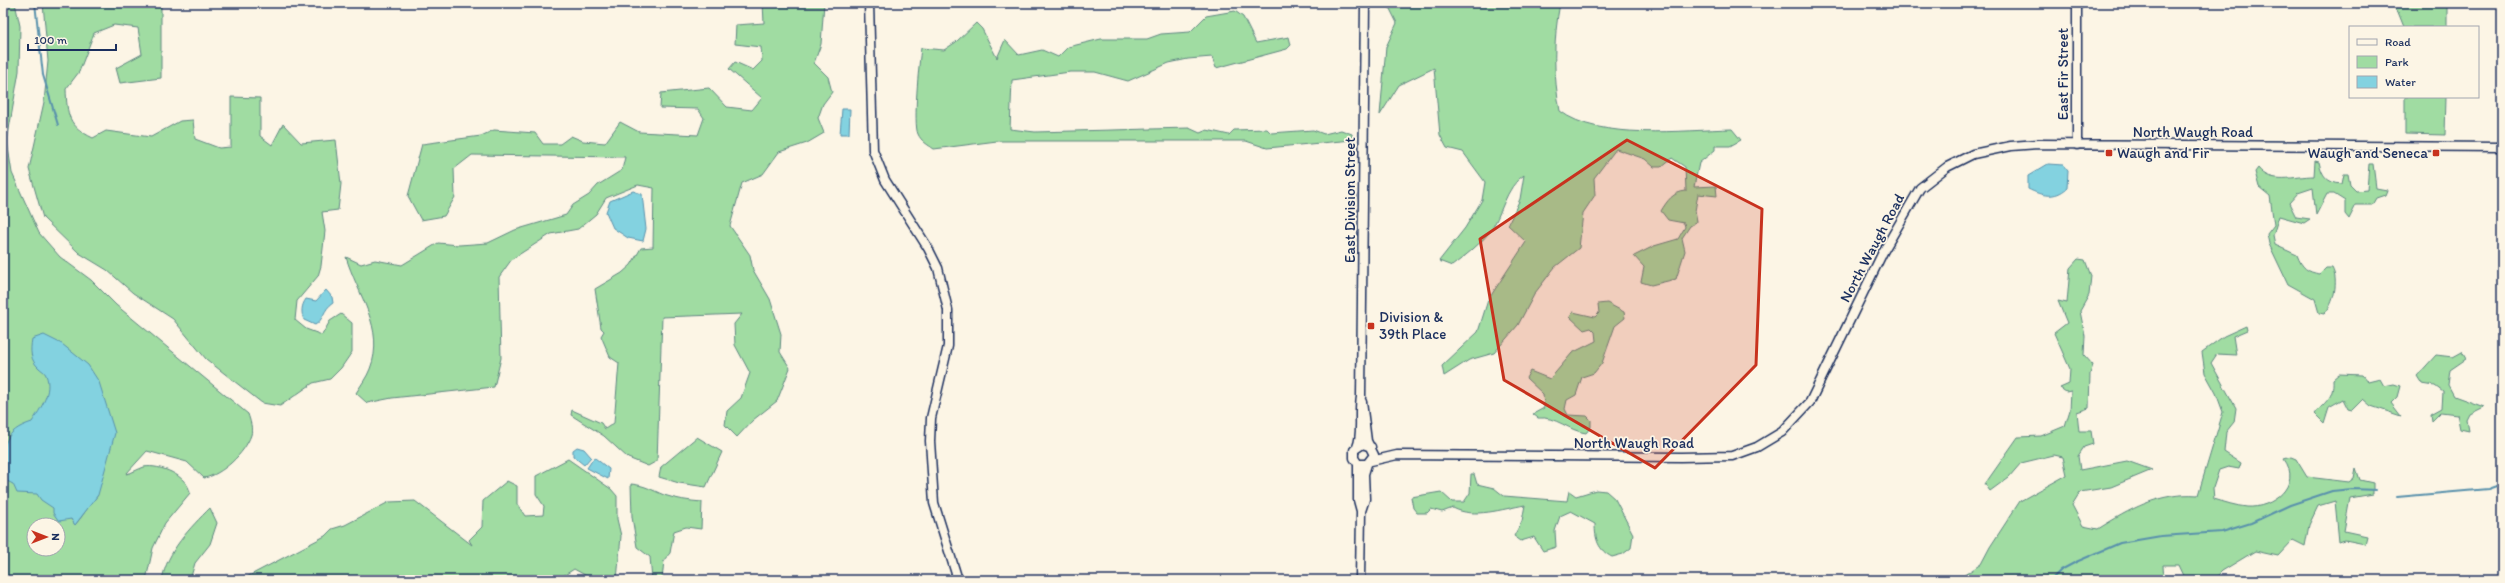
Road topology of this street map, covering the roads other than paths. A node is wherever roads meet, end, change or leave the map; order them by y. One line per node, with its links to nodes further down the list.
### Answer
1 (869, 3): 12 (street)
2 (1365, 3): 6 (street, East Division Street)
3 (2077, 3): 4 (street, East Fir Street)
4 (2077, 145): 5 (street, North Waugh Road); 9 (street, North Waugh Road)
5 (2502, 147)
6 (1361, 397): 7 (street, East Division Street); 8 (street, East Division Street)
7 (1357, 447): 8 (street); 10 (street)
8 (1371, 447): 9 (street)
9 (1369, 463): 10 (street); 11 (street)
10 (1358, 464): 11 (street)
11 (1361, 512): 13 (street)
12 (958, 580)
13 (1360, 580)

